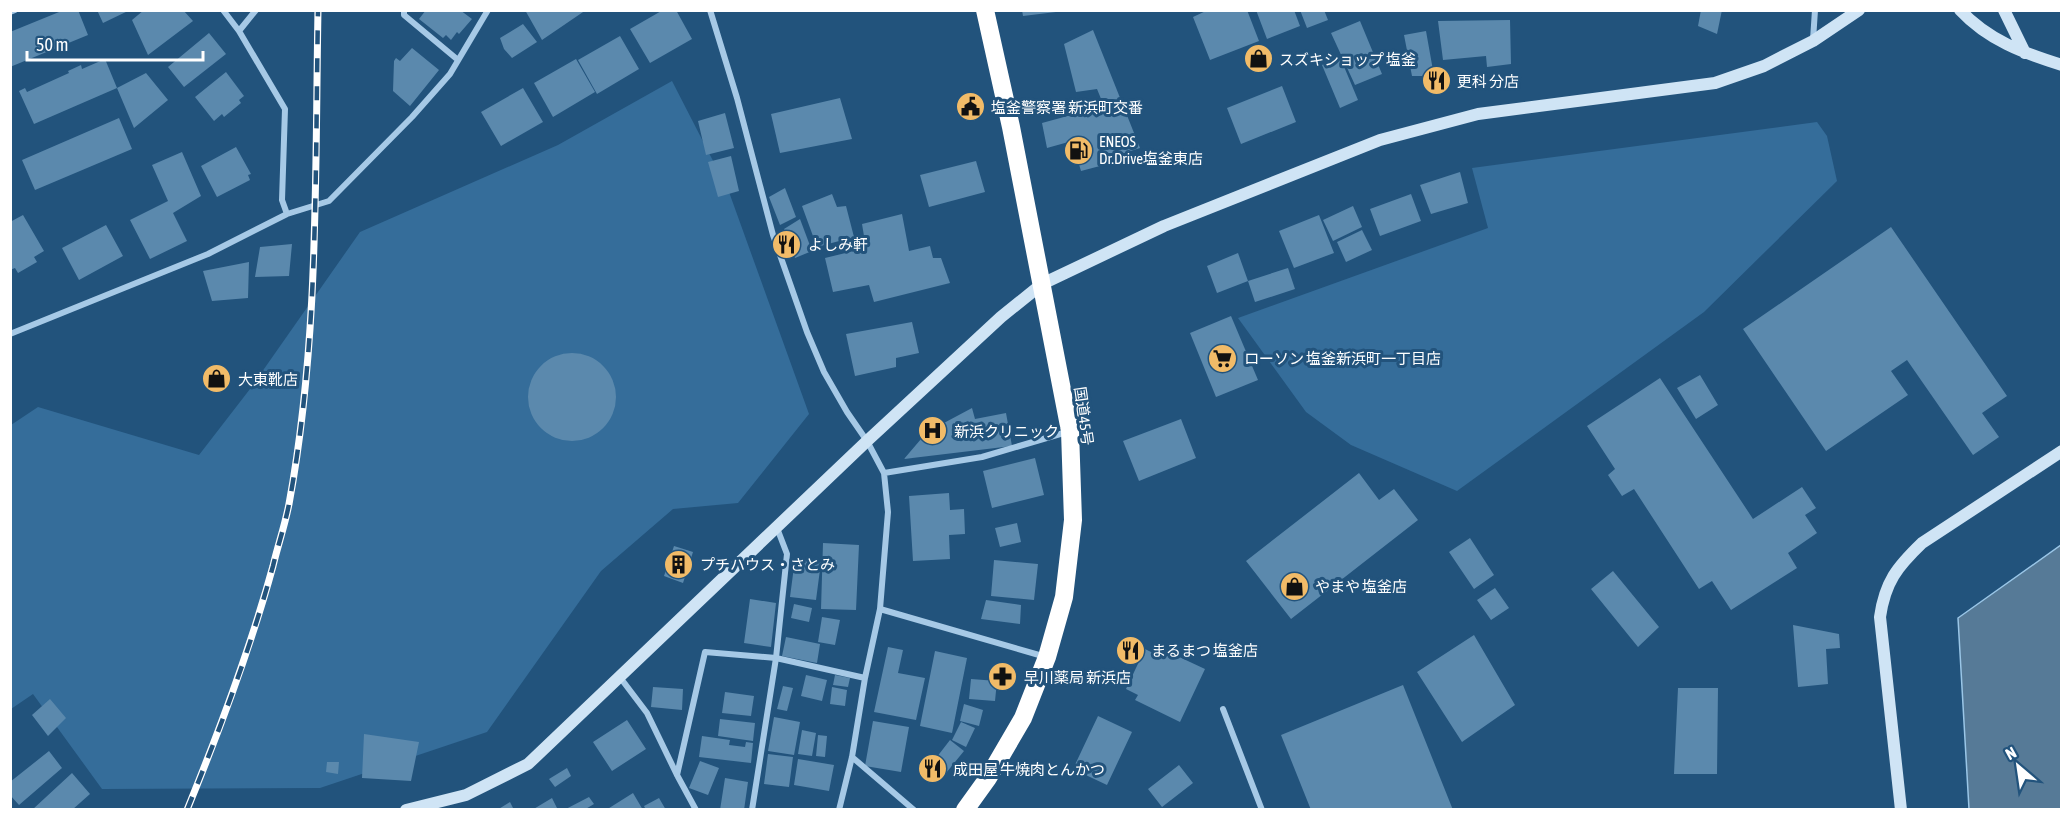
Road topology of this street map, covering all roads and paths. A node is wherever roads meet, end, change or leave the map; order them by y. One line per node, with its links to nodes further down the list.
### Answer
1 (15, 10): 12 (street)
2 (223, 10): 13 (street)
3 (256, 10): 13 (street)
4 (404, 10): 16 (street)
5 (488, 10): 16 (street)
6 (710, 10): 22 (street)
7 (985, 10): 19 (highway, 国道45号)
8 (1815, 10): 14 (street)
9 (1859, 10): 14 (street)
10 (1960, 10): 15 (street)
11 (2004, 10): 15 (street)
12 (10, 12)
13 (238, 31): 18 (street)
14 (1813, 40): 19 (street)
15 (2025, 53): 17 (street)
16 (458, 60): 18 (street)
17 (2061, 65)
18 (287, 214): 20 (street)
19 (1042, 284): 21 (highway, 国道45号); 22 (street)
20 (10, 334)
21 (1070, 431): 24 (street); 27 (highway, 国道45号)
22 (867, 441): 24 (street); 25 (street)
23 (2061, 451): 41 (street)
24 (884, 473): 26 (street)
25 (777, 527): 28 (street); 29 (street)
26 (880, 609): 27 (street); 30 (street)
27 (1047, 657): 39 (highway, 国道45号)
28 (776, 658): 30 (street); 33 (street); 36 (street)
29 (619, 676): 33 (street); 34 (street)
30 (865, 678): 32 (street)
31 (1224, 709): 40 (street)
32 (852, 757): 37 (street); 38 (street)
33 (676, 775): 35 (street)
34 (406, 810)
35 (696, 810)
36 (752, 810)
37 (839, 810)
38 (914, 810)
39 (965, 810)
40 (1262, 810)
41 (1901, 810)

